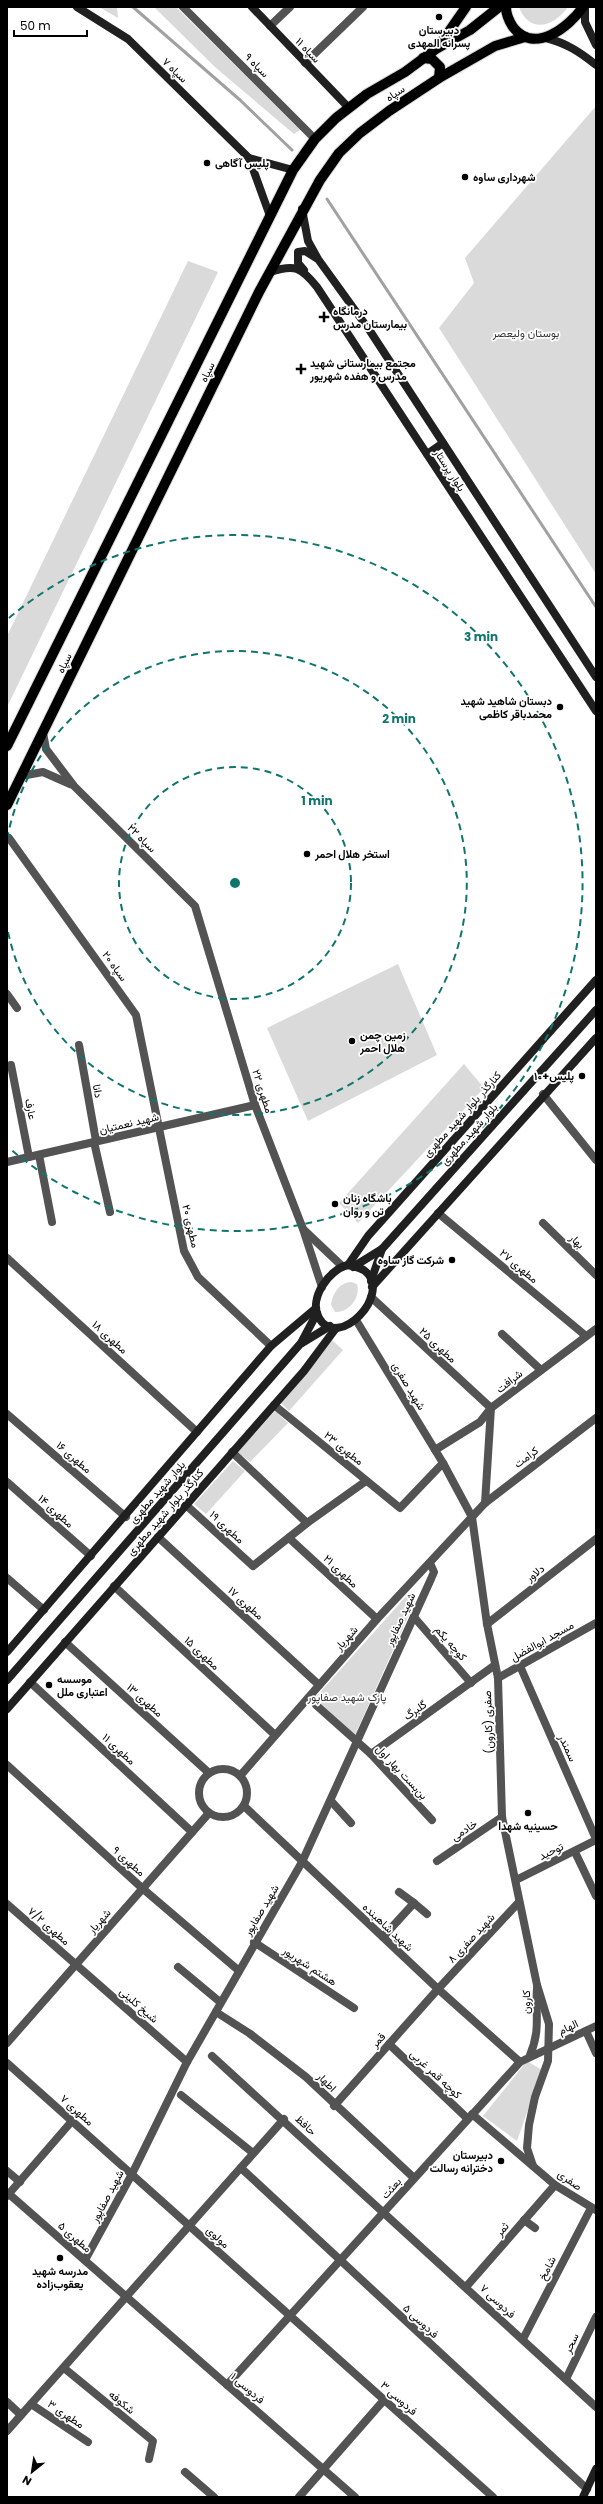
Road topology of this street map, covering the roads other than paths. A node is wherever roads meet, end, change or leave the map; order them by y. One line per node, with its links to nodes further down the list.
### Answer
1 (77, 7): 21 (street, سپاه ۷)
2 (183, 7): 20 (street, سپاه ۹)
3 (252, 7): 10 (street, سپاه ۱۱)
4 (290, 7): 10 (street)
5 (363, 7): 16 (street)
6 (466, 7): 14 (main road)
7 (499, 7): 14 (main road, سپاه)
8 (506, 7): 11 (main road)
9 (584, 7): 12 (main road); 13 (street)
10 (270, 26): 16 (street, سپاه ۱۱)
11 (525, 37): 12 (main road, سپاه); 18 (main road, سپاه)
12 (546, 38): 17 (street)
13 (596, 45)
14 (436, 49): 15 (main road, سپاه)
15 (423, 58): 18 (main road); 19 (main road, سپاه)
16 (305, 63): 19 (street, سپاه ۱۱)
17 (596, 65)
18 (439, 78): 23 (main road, سپاه)
19 (349, 108): 20 (main road, سپاه)
20 (316, 139): 22 (main road, سپاه)
21 (249, 158): 22 (street, سپاه ۷); 24 (street, سپاه ۷)
22 (293, 170): 24 (main road, سپاه)
23 (302, 209): 25 (street, بلوار پرستار); 27 (main road, سپاه)
24 (270, 216): 33 (main road, سپاه)
25 (318, 259): 26 (street, بلوار پرستار); 28 (street, بلوار پرستار)
26 (304, 270): 27 (street); 29 (street, بلوار پرستار)
27 (270, 272): 32 (main road, سپاه)
28 (443, 443): 29 (street); 30 (street, بلوار پرستار)
29 (427, 454): 31 (street, بلوار پرستار)
30 (596, 677)
31 (596, 711)
32 (43, 733): 34 (main road, سپاه); 35 (street)
33 (7, 746)
34 (21, 776): 35 (street); 36 (main road, سپاه)
35 (74, 786): 38 (street, سپاه ۲۲)
36 (7, 805)
37 (9, 838): 48 (street, سپاه ۲۰)
38 (195, 906): 47 (street, مطهری ۲۲)
39 (596, 980): 61 (street, کنارگذر بلوار شهید مطهری)
40 (7, 994): 41 (street)
41 (17, 1008)
42 (596, 1010): 59 (street, بلوار شهید مطهری)
43 (596, 1038): 46 (street)
44 (79, 1045): 49 (street, دانا)
45 (11, 1065): 51 (street, عارف)
46 (543, 1094): 52 (street); 55 (street)
47 (255, 1105): 48 (street, شهید نعمتیان); 58 (street, مطهری ۲۲)
48 (160, 1127): 49 (street, شهید نعمتیان); 73 (street, مطهری ۲۰)
49 (95, 1142): 50 (street, شهید نعمتیان); 54 (street, دانا)
50 (39, 1155): 51 (street, شهید نعمتیان); 56 (street)
51 (29, 1157): 53 (street, شهید نعمتیان)
52 (596, 1160)
53 (7, 1162)
54 (110, 1212)
55 (438, 1214): 63 (street); 71 (street, مطهری ۲۷)
56 (52, 1222)
57 (543, 1224): 62 (street, بهار)
58 (303, 1229): 61 (street, مطهری ۲۲); 64 (street)
59 (382, 1249): 61 (street); 63 (street, بلوار شهید مطهری)
60 (7, 1258): 79 (street, مطهری ۱۸)
61 (348, 1266): 63 (street); 64 (street)
62 (596, 1275)
63 (372, 1284): 65 (street)
64 (322, 1287): 66 (street)
65 (371, 1297): 67 (street); 76 (street, مطهری ۲۵)
66 (317, 1310): 68 (street); 72 (street, بلوار شهید مطهری); 73 (street)
67 (356, 1320): 68 (street); 80 (street, شهید صفری)
68 (333, 1327): 72 (street); 75 (street, کنارگذر بلوار شهید مطهری)
69 (596, 1329): 71 (street, شرافت)
70 (502, 1334): 74 (street)
71 (586, 1336): 74 (street, شرافت)
72 (301, 1343): 107 (street, بلوار شهید مطهری)
73 (271, 1346): 79 (street)
74 (541, 1370): 76 (street, شرافت)
75 (274, 1405): 81 (street, کنارگذر بلوار شهید مطهری); 83 (street, مطهری ۲۳)
76 (491, 1408): 80 (street, شرافت); 85 (street)
77 (7, 1414): 87 (street, مطهری ۱۶)
78 (596, 1418): 85 (street, کرامت)
79 (197, 1432): 87 (street)
80 (435, 1450): 82 (street, شهید صفری)
81 (232, 1452): 86 (street, کنارگذر بلوار شهید مطهری); 89 (street)
82 (443, 1463): 83 (street, مطهری ۲۳); 88 (street, صفری (کارون))
83 (366, 1480): 89 (street)
84 (7, 1482): 93 (street, مطهری ۱۴)
85 (485, 1503): 88 (street, کرامت)
86 (186, 1505): 90 (street, کنارگذر بلوار شهید مطهری); 91 (street, مطهری ۱۹)
87 (126, 1517): 93 (street)
88 (472, 1517): 94 (street, شهریار); 101 (street, صفری (کارون))
89 (307, 1523): 91 (street)
90 (158, 1537): 96 (street, کنارگذر بلوار شهید مطهری); 110 (street, مطهری ۱۷)
91 (289, 1538): 99 (street, مطهری ۲۱)
92 (596, 1539): 101 (street, دلاور)
93 (91, 1556): 97 (street)
94 (430, 1563): 98 (street, شهید صفاپور); 99 (street, شهریار)
95 (7, 1578): 97 (street)
96 (114, 1586): 102 (street, کنارگذر بلوار شهید مطهری); 113 (street, مطهری ۱۵)
97 (44, 1610): 103 (street)
98 (414, 1617): 109 (street, کوچه یکم); 114 (street, شهید صفاپور)
99 (377, 1619): 110 (street, شهریار)
100 (596, 1623): 105 (street, مسجد ابوالفضل)
101 (487, 1624): 104 (street, صفری (کارون))
102 (66, 1642): 108 (street, کنارگذر بلوار شهید مطهری); 117 (street, مطهری ۱۳)
103 (7, 1652)
104 (495, 1665): 106 (street, صفری (کارون)); 109 (street, گلبرگ)
105 (520, 1666): 106 (street, مسجد ابوالفضل); 126 (street, سمندر)
106 (498, 1678): 122 (street, صفری (کارون))
107 (7, 1680)
108 (30, 1682): 112 (street, کنارگذر بلوار شهید مطهری); 125 (street, مطهری ۱۱)
109 (471, 1683): 115 (street, گلبرگ)
110 (320, 1685): 113 (street, شهریار)
111 (316, 1705): 114 (street, بن‌بست بهار اول)
112 (7, 1709)
113 (275, 1735): 118 (street, شهریار)
114 (356, 1740): 115 (street, بن‌بست بهار اول); 119 (street, شهید صفاپور)
115 (371, 1754): 123 (street, بن‌بست بهار اول)
116 (7, 1765): 131 (street, مطهری ۹)
117 (209, 1773): 118 (street); 121 (street)
118 (240, 1776): 120 (street)
119 (330, 1801): 124 (street); 129 (street, شهید صفاپور)
120 (244, 1806): 121 (street); 129 (street, شهید شاهبنده)
121 (208, 1813): 125 (street, شهریار)
122 (502, 1817): 128 (street, خادمی); 130 (street, صفری (کارون))
123 (432, 1820)
124 (351, 1823)
125 (192, 1832): 131 (street, شهریار)
126 (596, 1840): 127 (street, توحید)
127 (574, 1852): 130 (street, توحید); 133 (street)
128 (437, 1861)
129 (302, 1862): 138 (street, شهید شاهبنده); 139 (street, شهید صفاپور)
130 (516, 1880): 134 (street, صفری (کارون))
131 (142, 1888): 140 (street, شهریار); 142 (street, مطهری ۹)
132 (399, 1892): 135 (street)
133 (596, 1896)
134 (519, 1902): 143 (street, صفری (کارون)); 144 (street, شهید صفری ۸)
135 (414, 1903): 137 (street); 138 (street)
136 (7, 1904): 140 (street, مطهری ۷/۲)
137 (427, 1914)
138 (383, 1937): 144 (street, شهید شاهبنده)
139 (254, 1942): 142 (street, شهید صفاپور); 146 (street, هشتم شهریور)
140 (76, 1964): 150 (street, شهریار); 157 (street, شیخ کلینی)
141 (178, 1967): 145 (street)
142 (238, 1970): 145 (street, شهید صفاپور)
143 (537, 1985): 152 (street, کارون); 154 (street, کارون)
144 (438, 1989): 151 (street, قمر); 158 (street, شهید شاهبنده)
145 (220, 2002): 147 (street, شهید صفاپور)
146 (354, 2008)
147 (216, 2012): 157 (street, شهید صفاپور); 160 (street, اطهار)
148 (596, 2026): 149 (street, الهام)
149 (586, 2031): 152 (street, الهام); 153 (street)
150 (7, 2043)
151 (389, 2044): 160 (street, قمر); 161 (street, کوچه قمر غربی)
152 (550, 2048): 154 (street, الهام); 164 (street, کارون)
153 (596, 2053)
154 (530, 2055): 158 (street, بعثت)
155 (212, 2056): 162 (street, حافظ)
156 (7, 2062): 163 (street, مطهری ۷)
157 (187, 2062): 170 (street, شهید صفاپور)
158 (520, 2062): 161 (street, بعثت)
159 (181, 2095): 166 (street)
160 (334, 2106): 171 (street, اطهار)
161 (470, 2117): 165 (street, کوچه قمر غربی); 171 (street, بعثت)
162 (284, 2119): 166 (street); 176 (street, حافظ)
163 (72, 2121): 170 (street, مطهری ۷); 172 (street)
164 (528, 2141): 165 (street); 167 (street, کارون)
165 (511, 2147): 167 (street, صفری)
166 (253, 2154): 168 (street)
167 (533, 2166): 173 (street, صفری)
168 (241, 2168): 178 (street); 181 (street, فردوسی ۵)
169 (7, 2170): 172 (street)
170 (132, 2174): 178 (street, مولوی); 180 (street, شهید صفاپور)
171 (414, 2178): 176 (street, بعثت)
172 (20, 2182): 174 (street)
173 (555, 2185): 175 (street, صفری); 177 (street, ثمر)
174 (8, 2195): 180 (street, مطهری ۵)
175 (594, 2209): 186 (street, شامخ)
176 (384, 2212): 181 (street, بعثت); 182 (street, فردوسی ۷)
177 (524, 2220): 179 (street); 182 (street, ثمر)
178 (189, 2226): 183 (street); 184 (street, مولوی)
179 (535, 2228)
180 (85, 2260): 183 (street, مطهری ۵)
181 (340, 2260): 184 (street, بعثت); 201 (street, فردوسی ۵)
182 (466, 2287): 186 (street, فردوسی ۷)
183 (126, 2297): 187 (street); 189 (street, فردوسی ۱)
184 (290, 2316): 189 (street, بعثت); 190 (street, فردوسی ۳)
185 (596, 2317): 188 (street, سحر)
186 (523, 2339): 188 (street, فردوسی ۷)
187 (64, 2368): 192 (street); 197 (street, شکوفه)
188 (566, 2379): 193 (street, فردوسی ۷)
189 (227, 2385): 198 (street, فردوسی ۱)
190 (384, 2400): 198 (street); 205 (street, فردوسی ۳)
191 (7, 2402): 194 (street)
192 (31, 2404): 194 (street); 196 (street, مطهری ۳)
193 (596, 2407)
194 (22, 2415): 195 (street)
195 (7, 2431)
196 (88, 2442)
197 (149, 2459)
198 (324, 2469): 203 (street); 204 (street, فردوسی ۱)
199 (596, 2469): 201 (street)
200 (185, 2472): 202 (street)
201 (585, 2493)
202 (214, 2497)
203 (299, 2497)
204 (355, 2497)
205 (492, 2497)

